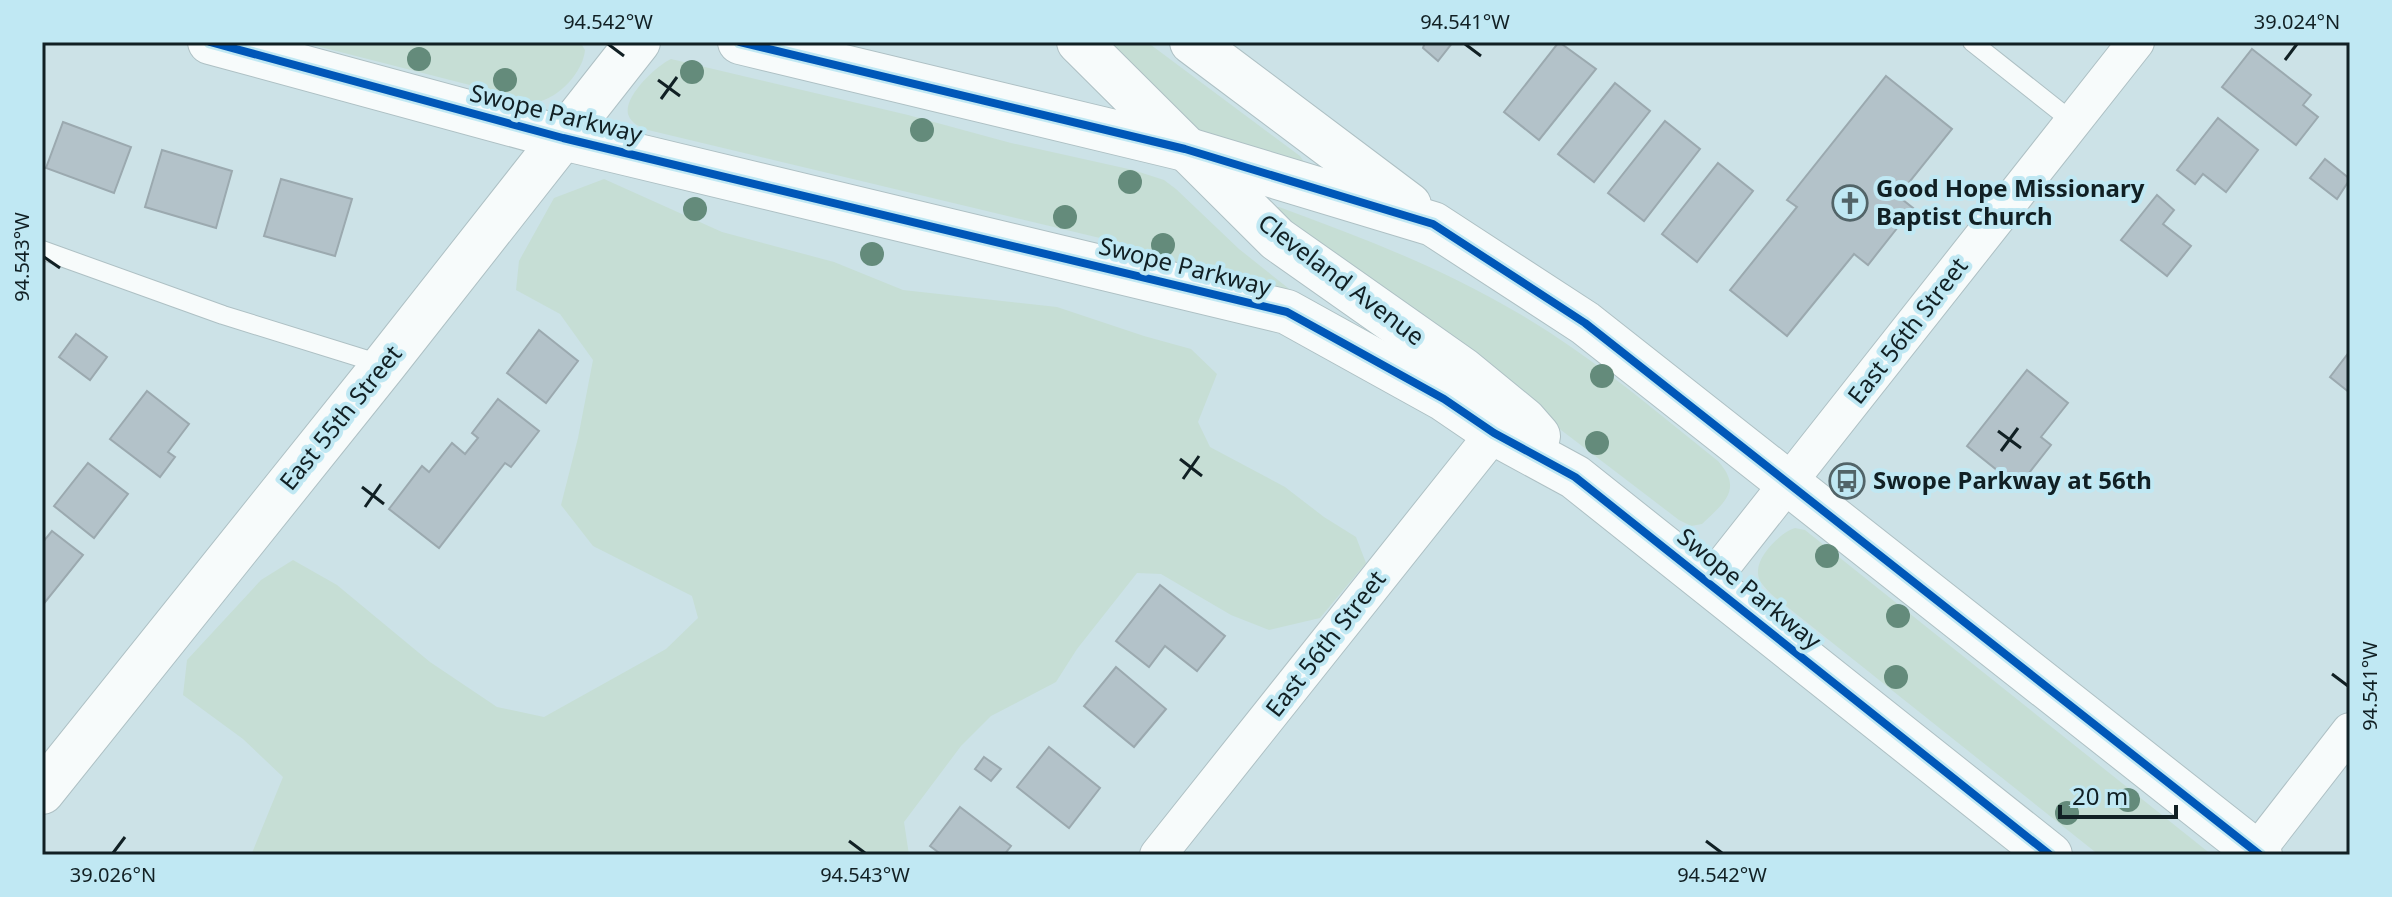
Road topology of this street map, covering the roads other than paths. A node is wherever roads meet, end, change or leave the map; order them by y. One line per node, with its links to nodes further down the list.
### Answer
1 (210, 42): 9 (main road, Swope Parkway)
2 (638, 42): 9 (main road, East 55th Street)
3 (740, 42): 10 (main road)
4 (1079, 42): 10 (main road, Cleveland Avenue)
5 (1192, 42): 11 (main road)
6 (1972, 42): 8 (lane)
7 (2136, 42): 8 (street, East 56th Street)
8 (2073, 122): 16 (street, East 56th Street)
9 (563, 138): 13 (main road, East 55th Street); 14 (main road, Swope Parkway)
10 (1185, 149): 11 (main road); 15 (main road, Cleveland Avenue)
11 (1433, 224): 16 (main road)
12 (42, 250): 13 (lane)
13 (384, 365): 19 (main road, East 55th Street)
14 (1494, 433): 15 (main road, Swope Parkway); 21 (street, East 56th Street)
15 (1575, 477): 17 (main road, Swope Parkway)
16 (1787, 483): 17 (street, East 56th Street); 20 (main road)
17 (1709, 583): 22 (main road, Swope Parkway)
18 (2350, 731): 20 (street)
19 (42, 792)
20 (2258, 854)
21 (1158, 855)
22 (2050, 855)

